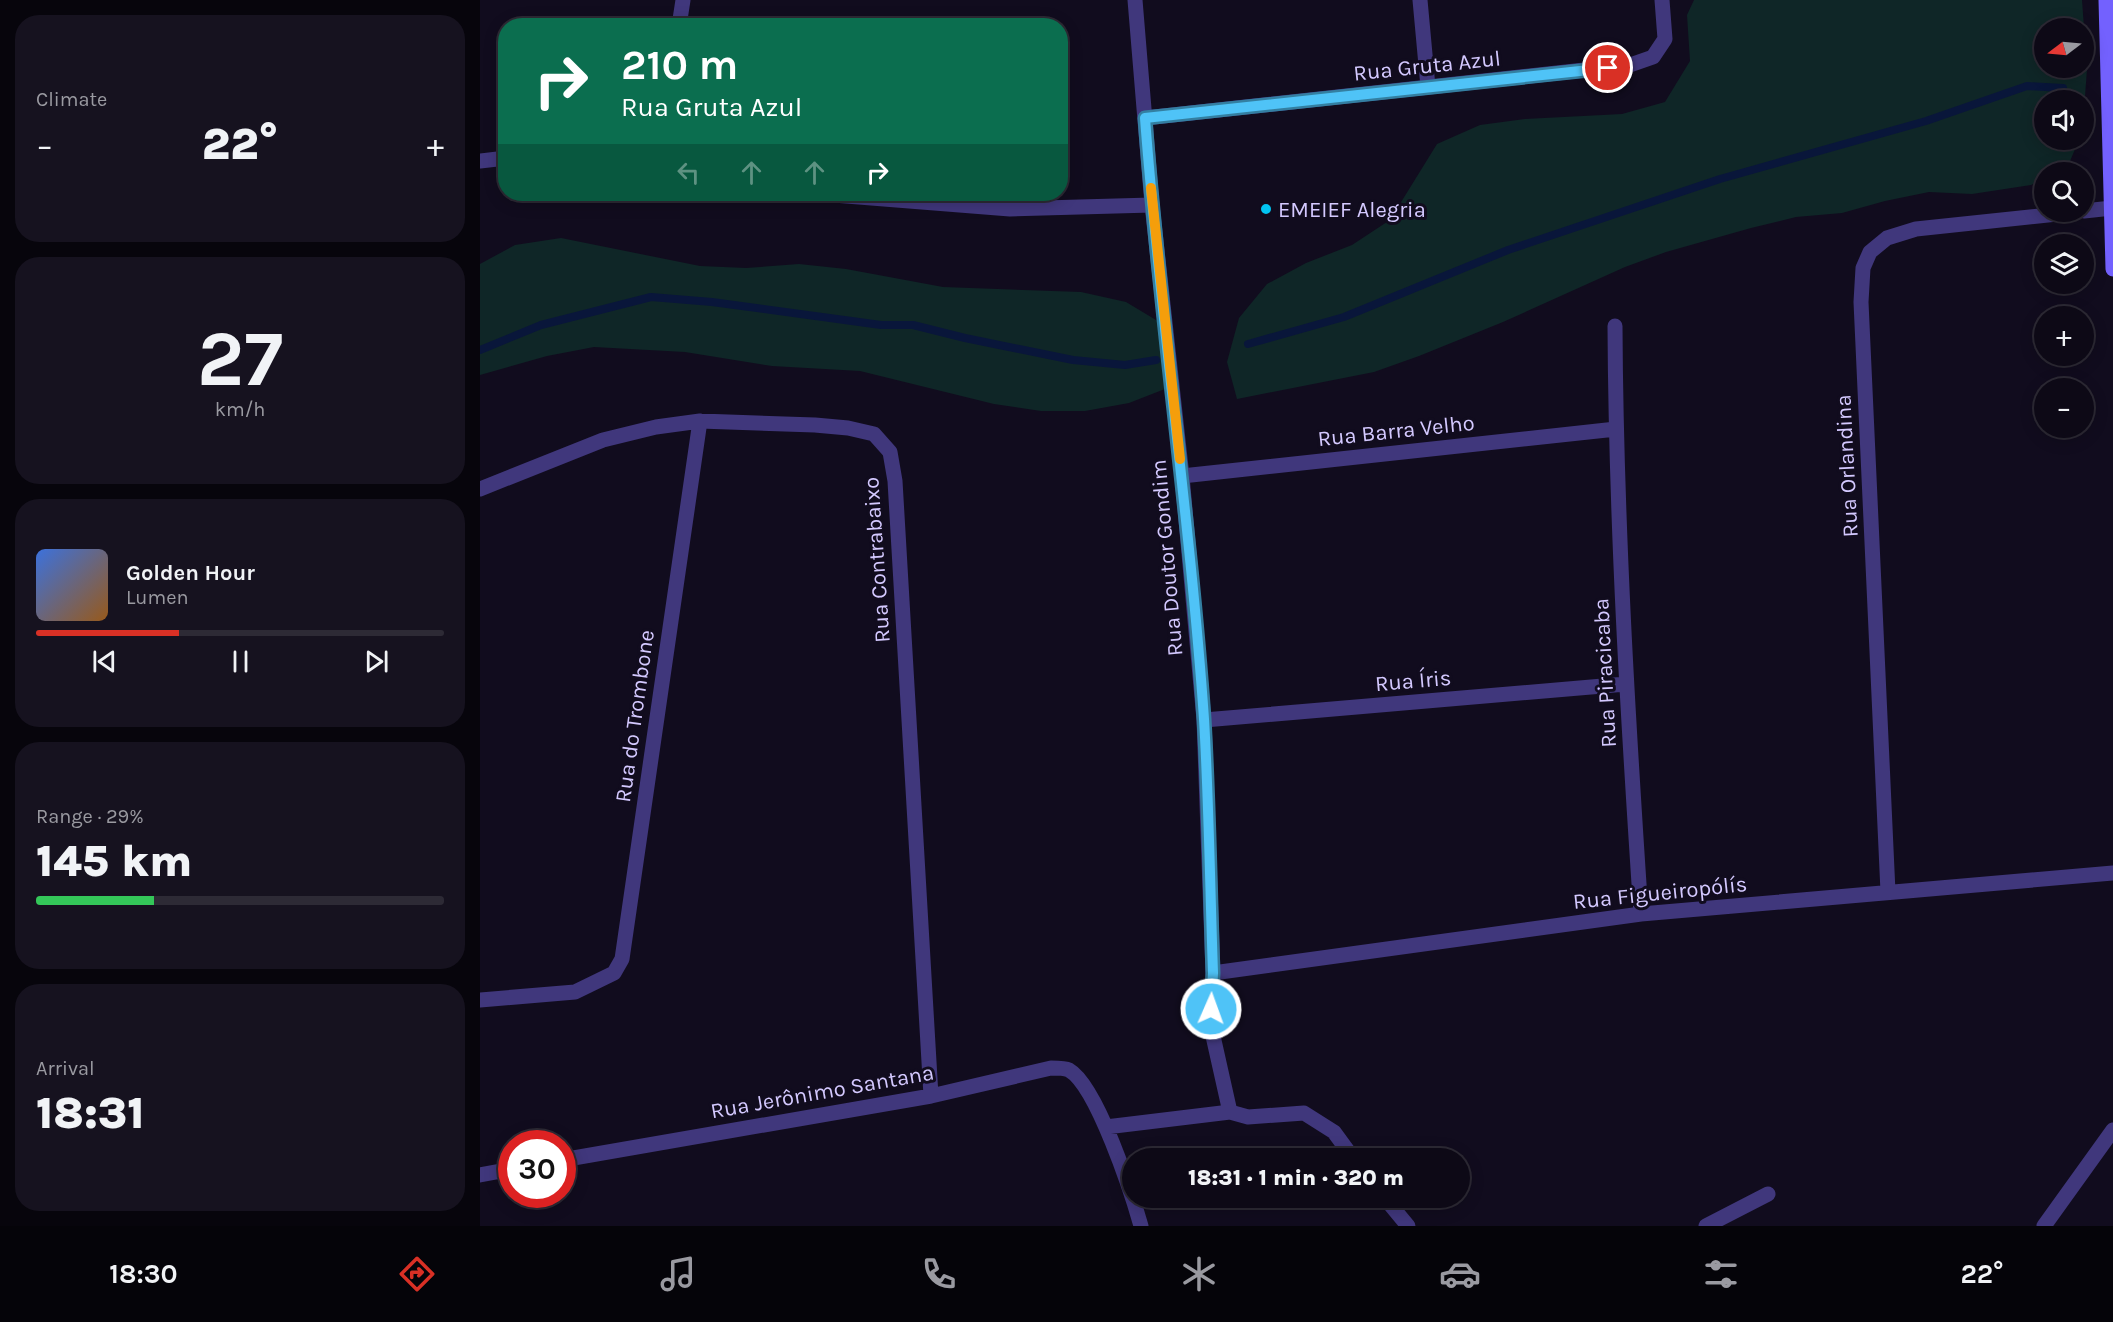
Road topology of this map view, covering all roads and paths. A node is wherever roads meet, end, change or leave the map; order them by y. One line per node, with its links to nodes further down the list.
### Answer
1 (683, 0): 6 (street)
2 (1135, 0): 9 (street, Rua Doutor Gondim)
3 (1420, 0): 7 (street)
4 (1662, 0): 7 (street, Rua Gruta Azul)
5 (2106, 0): 8 (street)
6 (680, 18)
7 (1428, 87): 9 (street, Rua Gruta Azul)
8 (2112, 117): 14 (street)
9 (1145, 118): 13 (street, Rua Doutor Gondim)
10 (498, 159): 11 (street)
11 (480, 162)
12 (909, 201): 13 (street)
13 (1152, 205): 21 (street, Rua Doutor Gondim)
14 (2112, 208): 15 (street); 17 (street)
15 (2094, 210)
16 (2034, 216): 26 (street, Rua Orlandina)
17 (2113, 269)
18 (1615, 326): 20 (street, Rua Piracicaba)
19 (700, 421): 22 (street, Rua Contrabaixo); 29 (street, Rua do Trombone); 30 (street, Rua Contrabaixo)
20 (1616, 429): 21 (street, Rua Barra Velho); 23 (street, Rua Piracicaba)
21 (1182, 476): 24 (street, Rua Doutor Gondim)
22 (480, 489)
23 (1626, 684): 24 (street, Rua Íris); 27 (street, Rua Piracicaba)
24 (1204, 720): 28 (street, Rua Doutor Gondim)
25 (2113, 873): 26 (street, Rua Figueiropólís)
26 (1888, 892): 27 (street, Rua Figueiropólís)
27 (1641, 915): 28 (street, Rua Figueiropólís)
28 (1213, 973): 31 (street, Rua Doutor Gondim)
29 (480, 1000)
30 (931, 1096): 32 (street, Rua Jerônimo Santana); 35 (street, Rua Jerônimo Santana)
31 (1230, 1112): 32 (street); 34 (street)
32 (1106, 1127): 40 (street)
33 (2113, 1130): 43 (street)
34 (1346, 1148)
35 (576, 1158)
36 (498, 1172): 37 (street)
37 (480, 1175)
38 (1768, 1194): 42 (street)
39 (1393, 1208): 41 (street)
40 (1141, 1226)
41 (1408, 1226)
42 (1706, 1226)
43 (2044, 1226)

